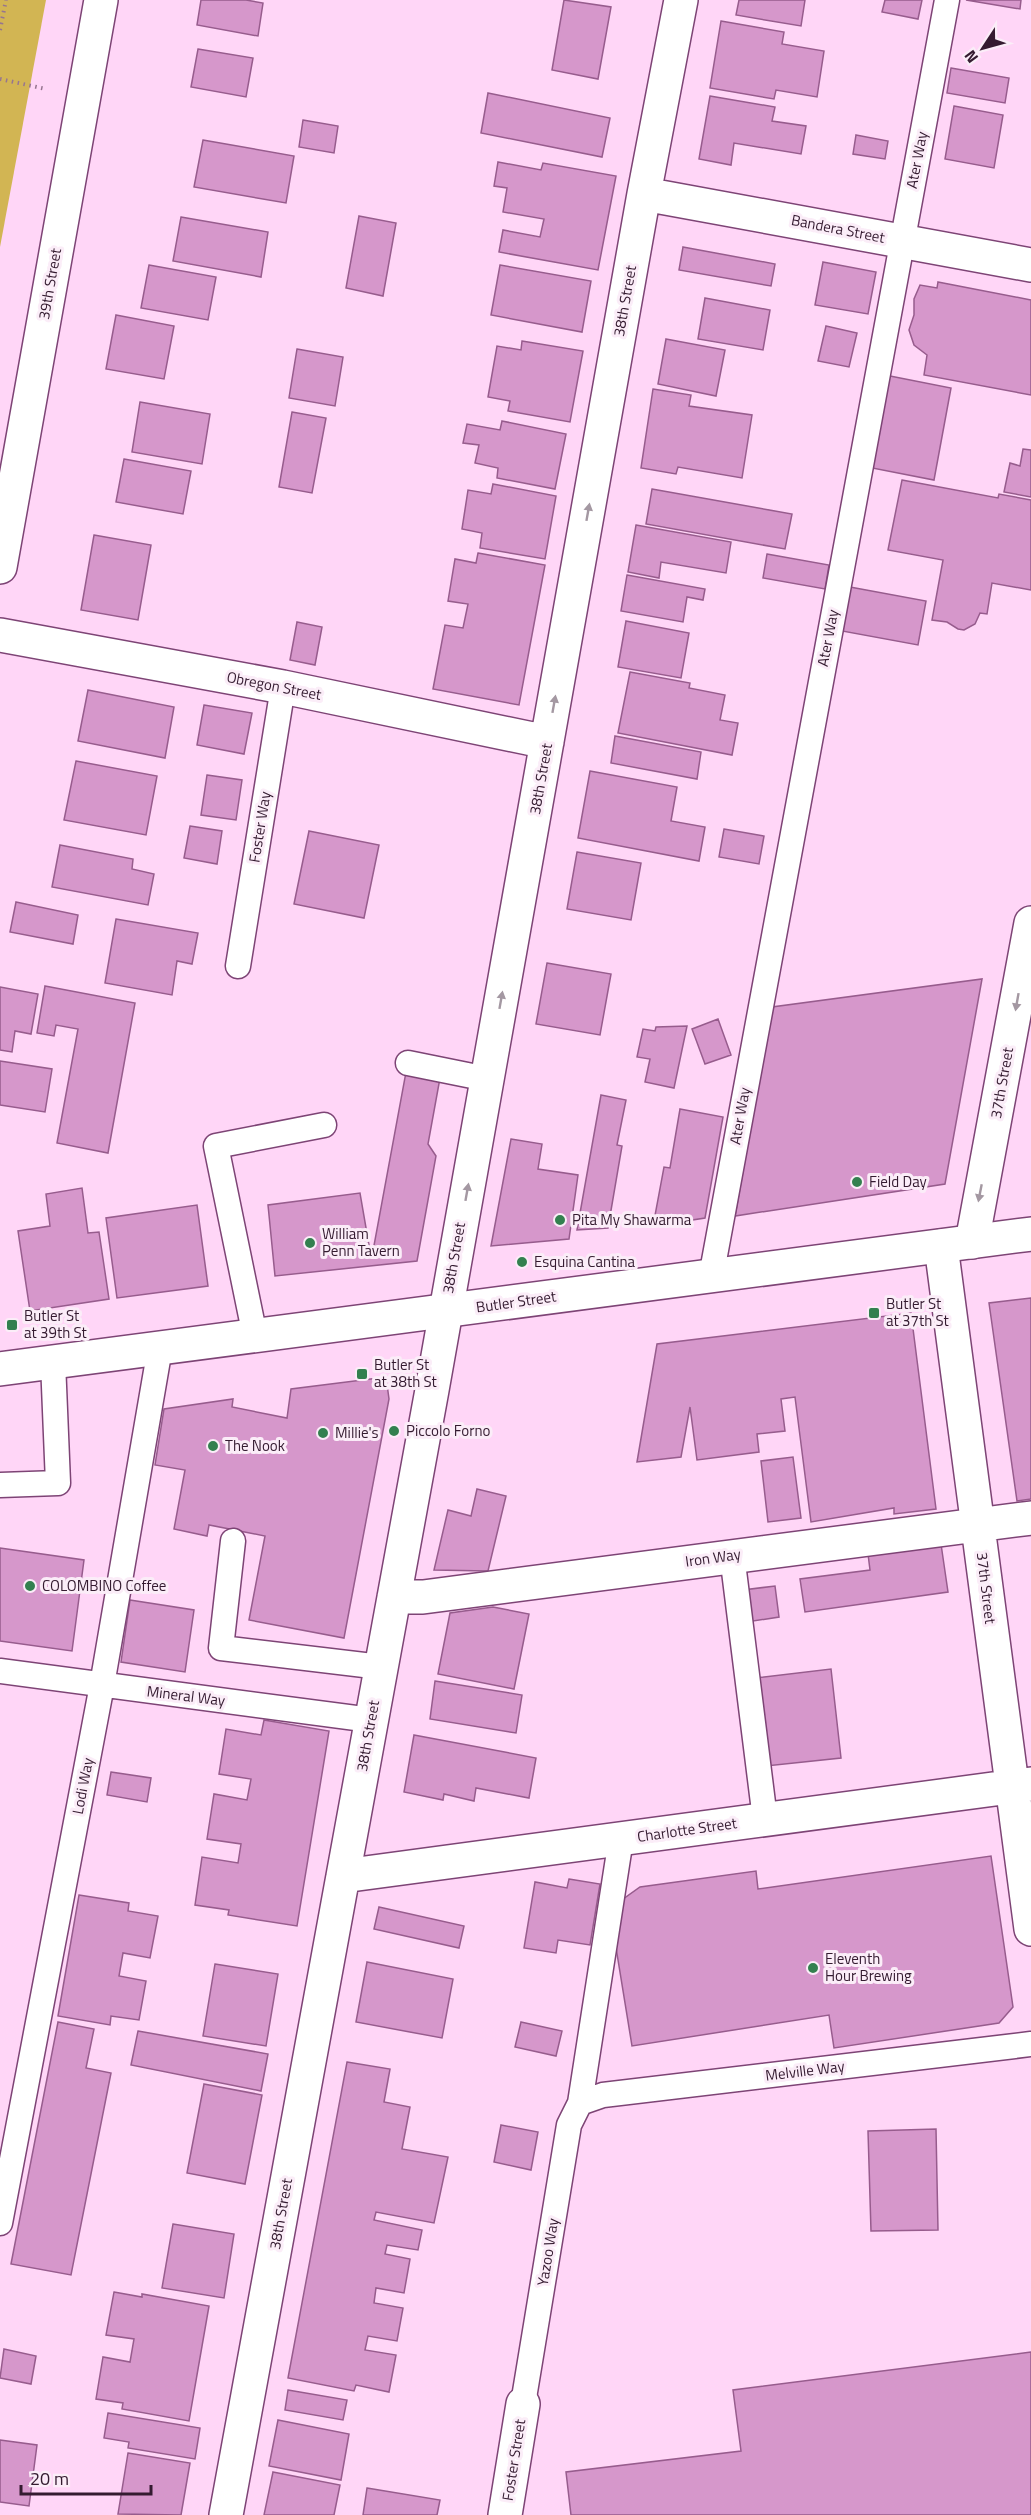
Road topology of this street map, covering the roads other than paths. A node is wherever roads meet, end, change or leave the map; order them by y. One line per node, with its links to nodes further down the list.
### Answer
1 (101, 0): 7 (street, 39th Street)
2 (681, 0): 4 (street, 38th Street)
3 (947, 0): 5 (lane, Ater Way)
4 (644, 194): 5 (street, Bandera Street); 10 (street, 38th Street, one-way to 4)
5 (902, 241): 6 (street, Bandera Street); 18 (lane, Ater Way)
6 (1031, 265)
7 (0, 567)
8 (0, 635): 9 (street, Obregon Street)
9 (283, 687): 10 (street, Obregon Street); 12 (lane, Foster Way)
10 (547, 742): 14 (street, 38th Street, one-way to 10)
11 (1031, 923): 17 (street, 37th Street, one-way to 17)
12 (238, 966)
13 (408, 1063): 14 (lane)
14 (487, 1079): 19 (street, 38th Street, one-way to 14)
15 (324, 1125): 20 (lane)
16 (1031, 1234): 17 (street, Butler Street)
17 (956, 1244): 18 (street, Butler Street); 26 (street, 37th Street)
18 (711, 1276): 19 (street, Butler Street)
19 (445, 1311): 20 (street, Butler Street); 29 (street, 38th Street)
20 (255, 1336): 21 (street, Butler Street)
21 (160, 1348): 22 (street, Butler Street); 32 (lane, Lodi Way)
22 (53, 1362): 23 (street, Butler Street); 24 (lane)
23 (0, 1369)
24 (0, 1485)
25 (1031, 1518): 26 (street, Iron Way)
26 (978, 1525): 28 (street, Iron Way); 34 (street, 37th Street)
27 (233, 1541): 30 (lane)
28 (732, 1555): 29 (street, Iron Way); 35 (lane)
29 (394, 1597): 30 (street, 38th Street)
30 (381, 1667): 33 (street, 38th Street)
31 (0, 1671): 32 (lane, Mineral Way)
32 (102, 1685): 33 (lane, Mineral Way); 41 (lane, Lodi Way)
33 (371, 1720): 37 (street, 38th Street)
34 (1022, 1785): 35 (street, Charlotte Street); 38 (street, 37th Street)
35 (765, 1819): 36 (street, Charlotte Street)
36 (621, 1839): 37 (street, Charlotte Street); 40 (lane, Yazoo Way)
37 (343, 1876): 43 (street, 38th Street)
38 (1031, 1929)
39 (1031, 2044): 40 (lane, Melville Way)
40 (580, 2103): 42 (lane, Yazoo Way)
41 (0, 2223)
42 (523, 2404): 44 (street, Foster Street)
43 (226, 2515)
44 (505, 2515)

